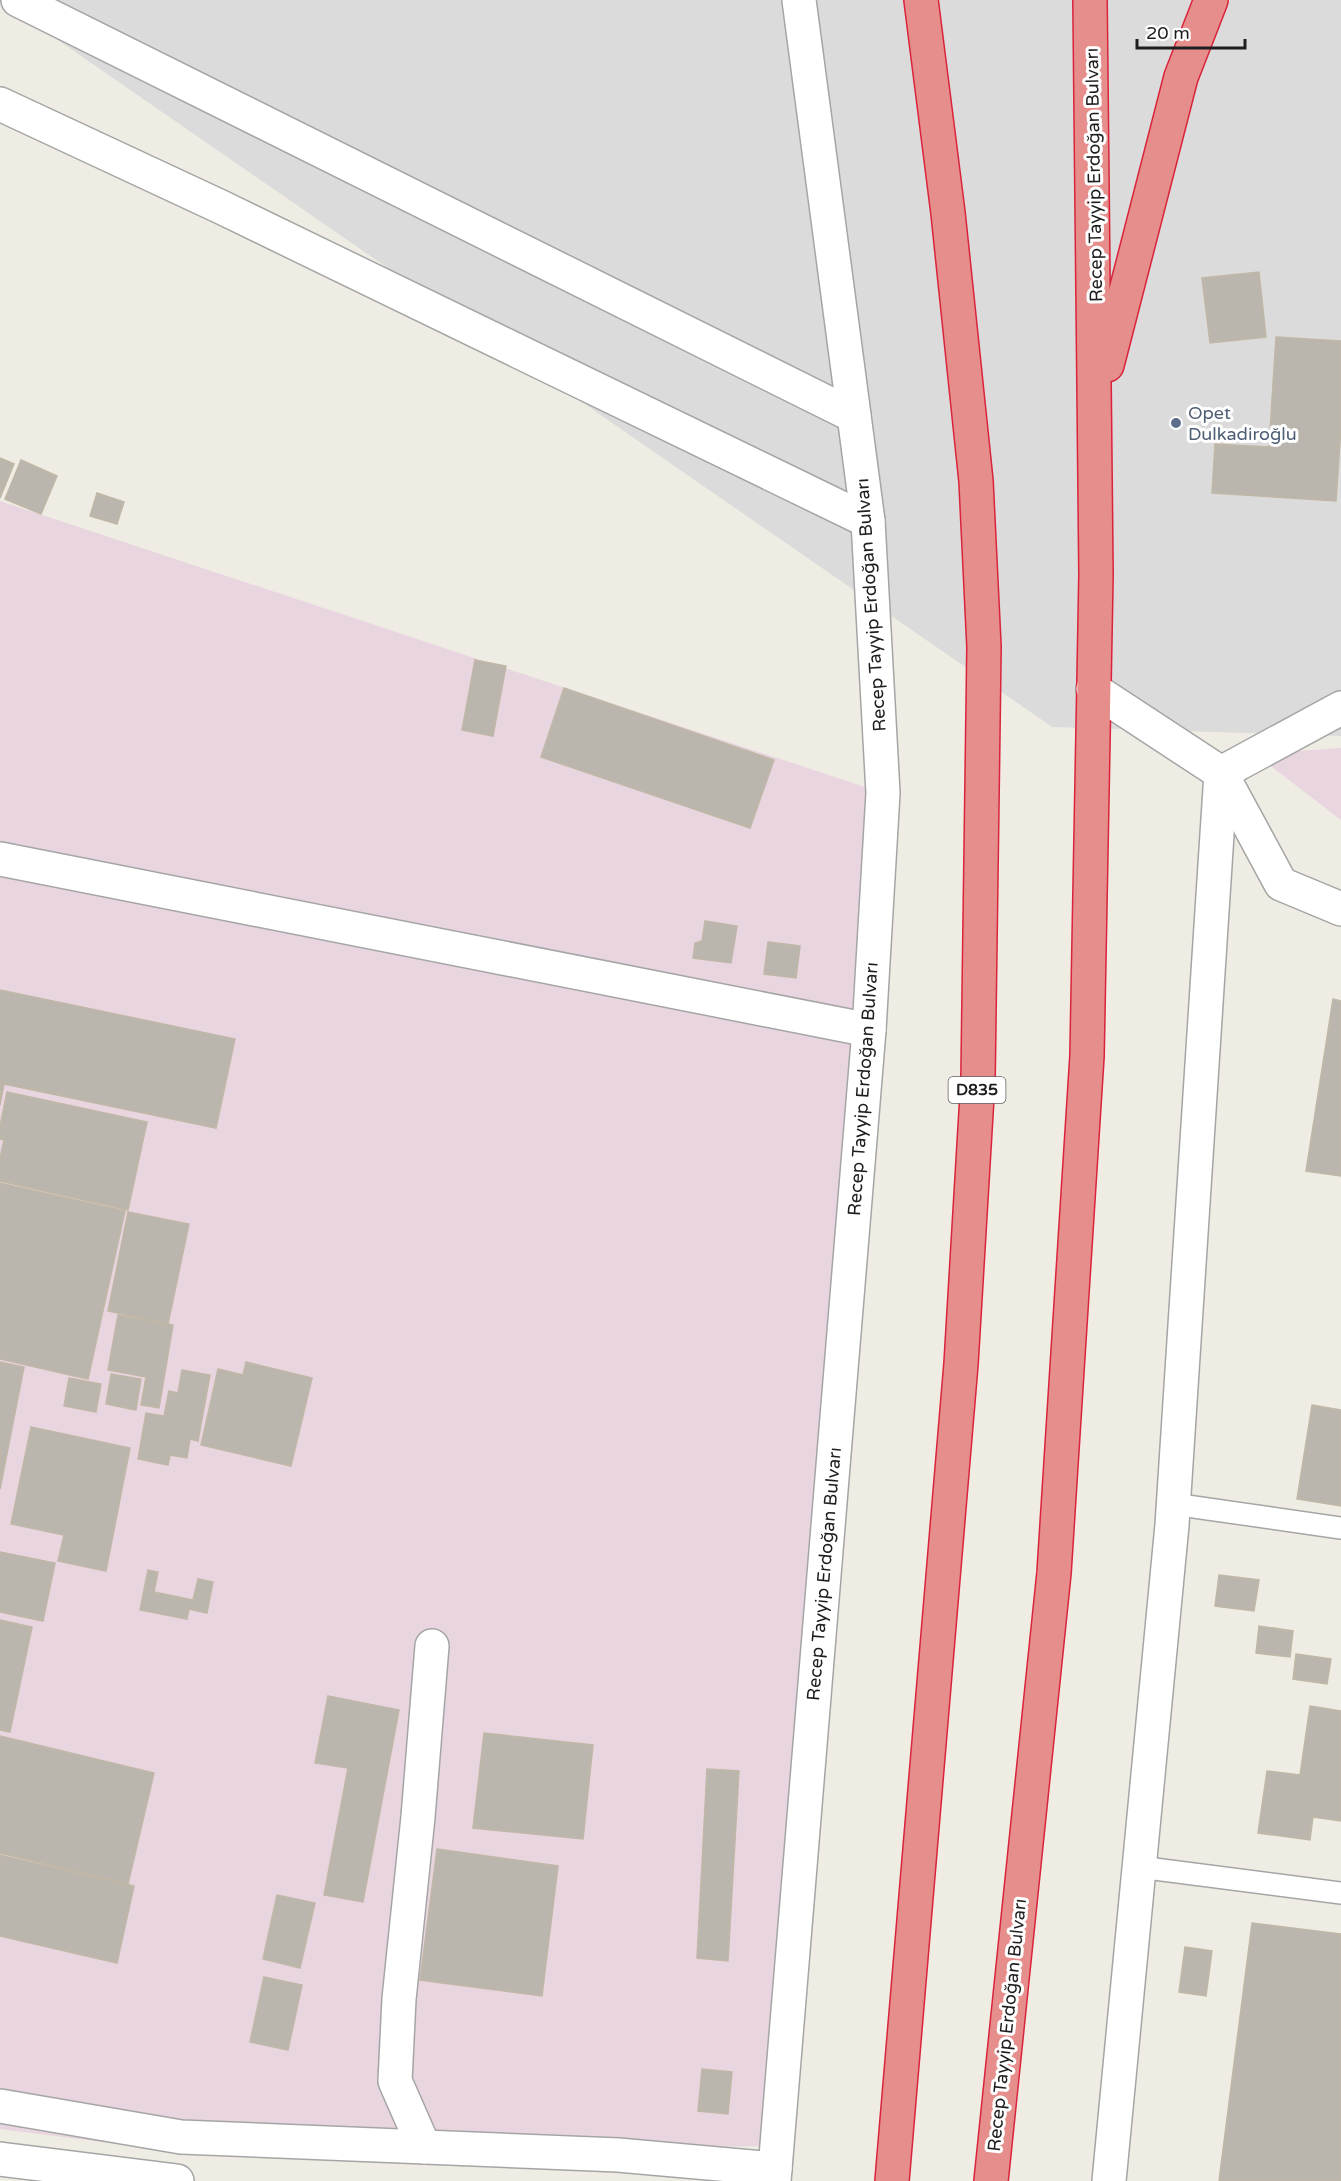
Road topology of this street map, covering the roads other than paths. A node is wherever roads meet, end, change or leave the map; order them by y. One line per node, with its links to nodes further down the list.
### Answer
1 (18, 0): 8 (street)
2 (799, 0): 8 (street, Recep Tayyip Erdoğan Bulvarı)
3 (921, 0): 26 (highway, D835)
4 (1090, 0): 7 (highway, Recep Tayyip Erdoğan Bulvarı)
5 (1211, 0): 7 (highway)
6 (0, 104): 9 (street)
7 (1096, 407): 10 (highway, Recep Tayyip Erdoğan Bulvarı)
8 (854, 416): 9 (street, Recep Tayyip Erdoğan Bulvarı)
9 (868, 521): 15 (street, Recep Tayyip Erdoğan Bulvarı)
10 (1094, 689): 12 (street); 27 (highway, Recep Tayyip Erdoğan Bulvarı)
11 (1341, 708): 12 (street)
12 (1221, 774): 14 (street); 16 (street)
13 (0, 859): 15 (street)
14 (1341, 909)
15 (869, 1030): 24 (street, Recep Tayyip Erdoğan Bulvarı)
16 (1173, 1504): 17 (lane); 19 (street)
17 (1341, 1528)
18 (432, 1646): 22 (street)
19 (1139, 1867): 20 (lane); 28 (street)
20 (1341, 1893)
21 (0, 2106): 22 (street)
22 (423, 2147): 24 (street)
23 (0, 2159): 25 (street)
24 (775, 2175)
25 (177, 2181)
26 (892, 2181)
27 (991, 2181)
28 (1109, 2181)

